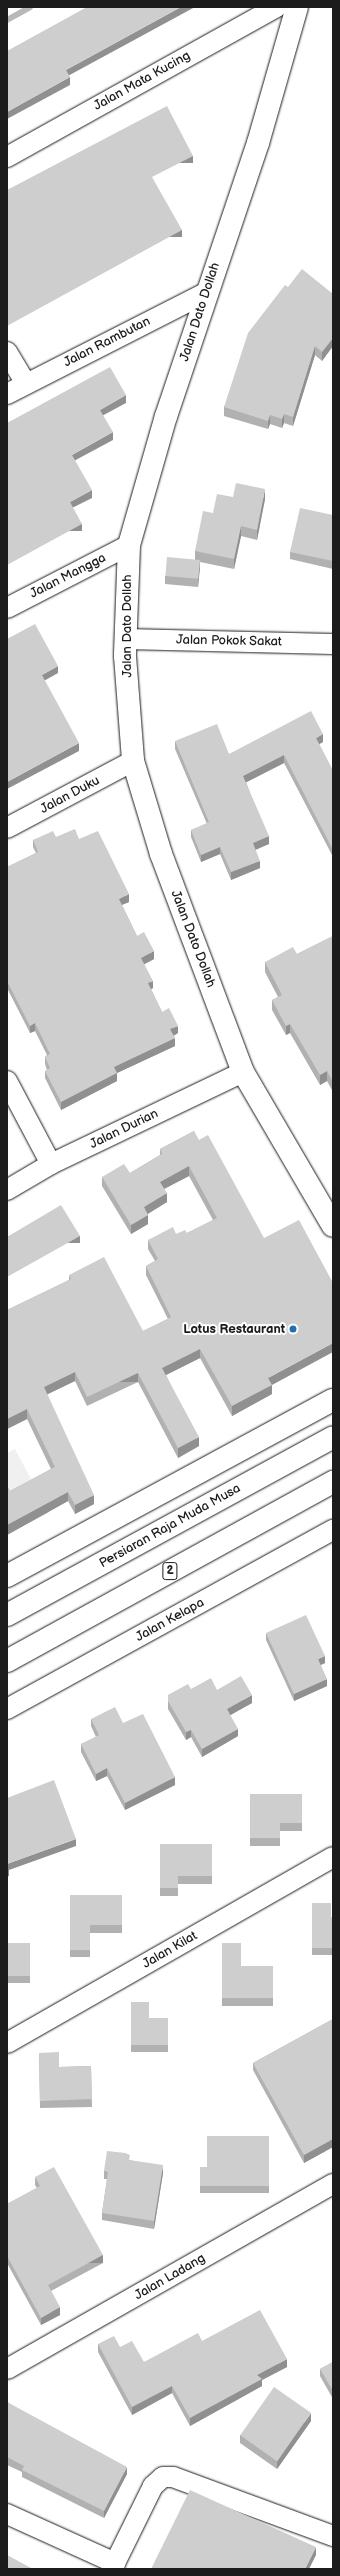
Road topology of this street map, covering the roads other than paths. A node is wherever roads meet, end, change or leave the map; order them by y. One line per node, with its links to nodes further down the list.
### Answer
1 (277, 7): 3 (street, Jalan Mata Kucing)
2 (297, 7): 4 (main road, Jalan Dato Dollah)
3 (7, 157)
4 (206, 292): 6 (street, Jalan Rambutan); 8 (main road, Jalan Dato Dollah)
5 (7, 352): 6 (street)
6 (26, 384): 7 (street, Jalan Rambutan)
7 (7, 394)
8 (129, 545): 9 (street, Jalan Mangga); 10 (main road, Jalan Dato Dollah)
9 (7, 608)
10 (124, 639): 11 (street, Jalan Pokok Sakat); 12 (main road, Jalan Dato Dollah)
11 (333, 644)
12 (133, 762): 13 (street, Jalan Duku); 14 (main road, Jalan Dato Dollah)
13 (7, 828)
14 (243, 1072): 16 (street, Jalan Durian); 18 (main road, Jalan Dato Dollah)
15 (7, 1081): 16 (street)
16 (51, 1164): 17 (street, Jalan Durian)
17 (7, 1190)
18 (333, 1226)
19 (333, 1400): 23 (main road)
20 (333, 1437): 24 (main road, Persiaran Raja Muda Musa)
21 (333, 1482): 25 (main road, 2)
22 (333, 1530): 26 (street, Jalan Kelapa)
23 (7, 1576)
24 (7, 1615)
25 (7, 1660)
26 (7, 1709)
27 (333, 1857): 28 (street, Jalan Kilat)
28 (7, 2043)
29 (333, 2184): 30 (street, Jalan Ladang)
30 (7, 2369)
31 (7, 2514): 33 (street)
32 (333, 2536): 33 (street)
33 (113, 2566)

